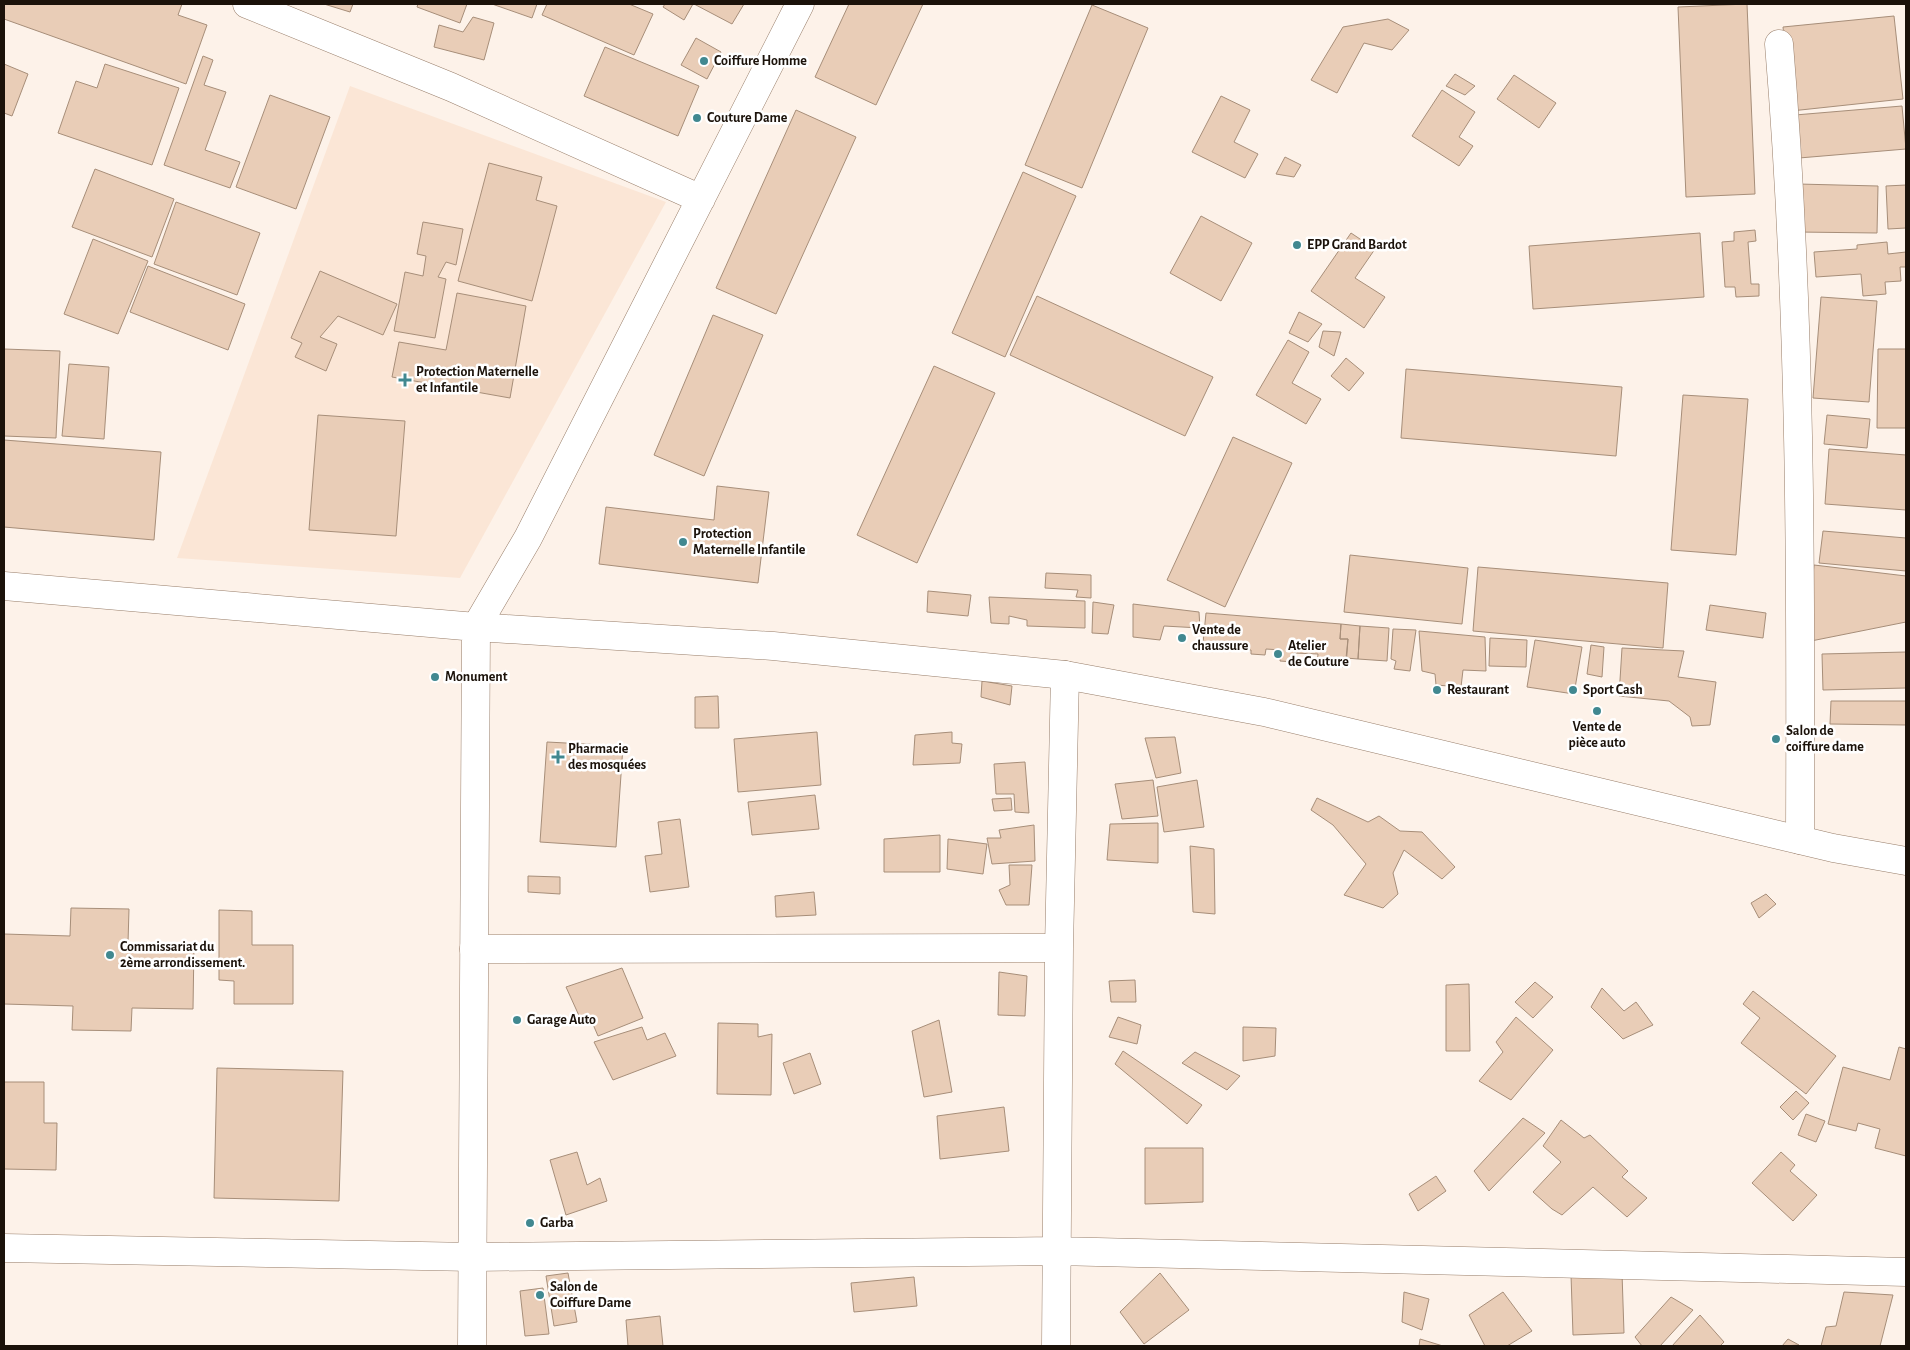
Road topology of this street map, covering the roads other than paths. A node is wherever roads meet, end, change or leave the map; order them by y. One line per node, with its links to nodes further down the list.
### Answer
1 (247, 4): 4 (street)
2 (800, 4): 4 (street)
3 (1779, 44): 8 (street)
4 (701, 199): 6 (street)
5 (4, 586): 6 (street)
6 (476, 627): 7 (street); 11 (street)
7 (1065, 675): 8 (street); 10 (street)
8 (1800, 840): 9 (street)
9 (1906, 860)
10 (1059, 948): 11 (street); 13 (street)
11 (474, 949): 14 (street)
12 (4, 1248): 14 (street)
13 (1056, 1251): 14 (street); 15 (street); 17 (street)
14 (473, 1257): 16 (street)
15 (1906, 1272)
16 (472, 1346)
17 (1056, 1346)

